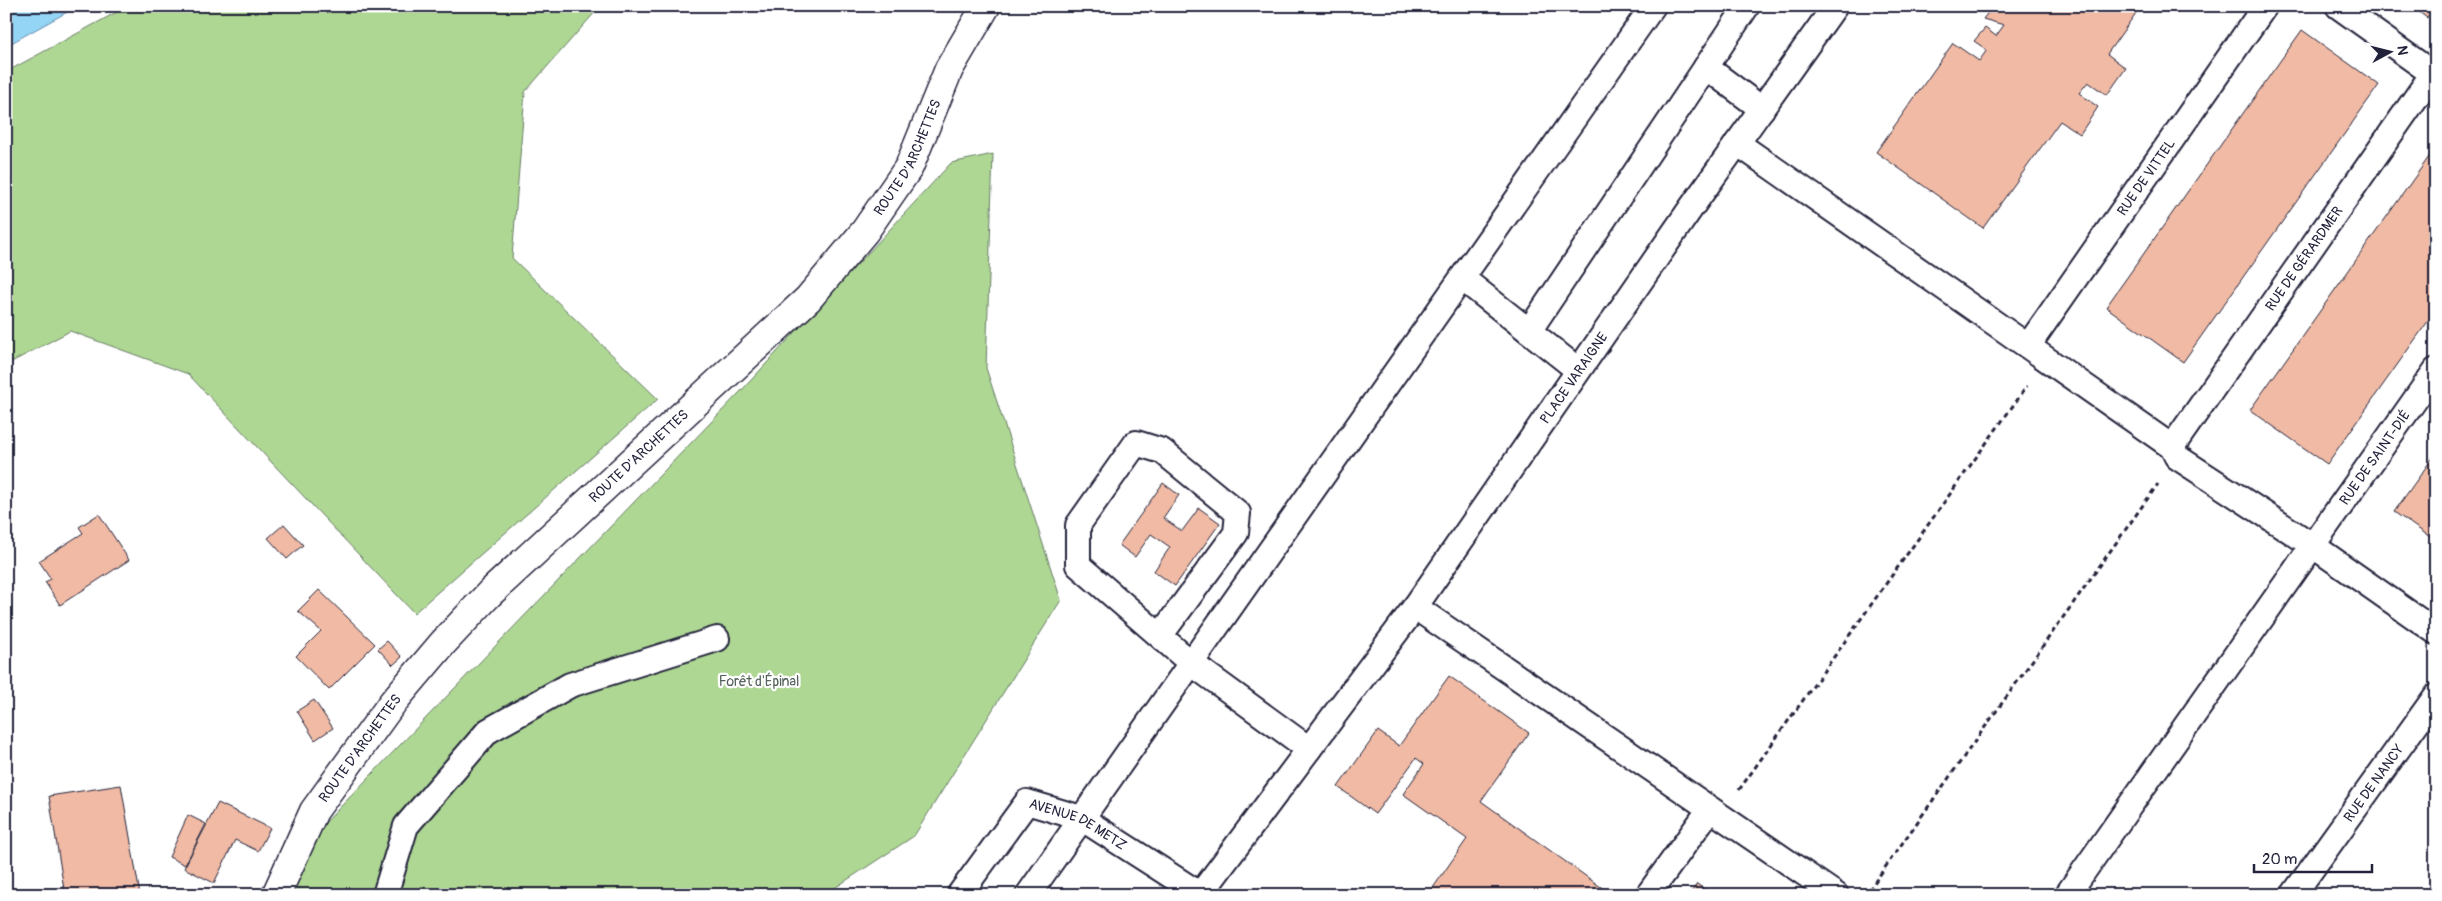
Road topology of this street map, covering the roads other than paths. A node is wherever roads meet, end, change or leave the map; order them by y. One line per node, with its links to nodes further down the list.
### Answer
1 (986, 6): 27 (street, ROUTE D'ARCHETTES)
2 (1653, 6): 11 (lane)
3 (1747, 6): 7 (lane)
4 (1835, 6): 9 (lane, PLACE VARAIGNE)
5 (2265, 6): 13 (lane, RUE DE VITTEL)
6 (2338, 6): 8 (lane)
7 (1706, 67): 9 (lane); 12 (lane)
8 (2435, 73): 16 (lane, RUE DE GÉRARDMER)
9 (1762, 109): 10 (lane, PLACE VARAIGNE)
10 (1737, 144): 13 (lane); 14 (lane, PLACE VARAIGNE)
11 (1462, 278): 12 (lane); 22 (lane)
12 (1529, 330): 14 (lane)
13 (2037, 353): 16 (lane)
14 (1578, 370): 18 (lane, PLACE VARAIGNE)
15 (2436, 370): 17 (lane, RUE DE SAINT-DIÉ)
16 (2174, 452): 17 (lane)
17 (2312, 545): 19 (lane); 34 (lane, RUE DE SAINT-DIÉ)
18 (1415, 607): 24 (lane, PLACE VARAIGNE); 25 (lane)
19 (2436, 632)
20 (1160, 636): 20 (lane); 22 (lane)
21 (717, 638): 28 (lane)
22 (1191, 662): 24 (lane); 26 (lane)
23 (2436, 696): 35 (lane, RUE DE NANCY)
24 (1309, 749): 31 (lane, AVENUE DE METZ)
25 (1715, 812): 32 (lane); 33 (lane)
26 (1082, 818): 29 (lane, AVENUE DE METZ); 30 (lane); 31 (lane, AVENUE DE METZ)
27 (276, 895)
28 (385, 895)
29 (959, 895)
30 (1028, 895)
31 (1200, 895)
32 (1648, 895)
33 (1836, 895)
34 (2067, 895)
35 (2293, 895)

